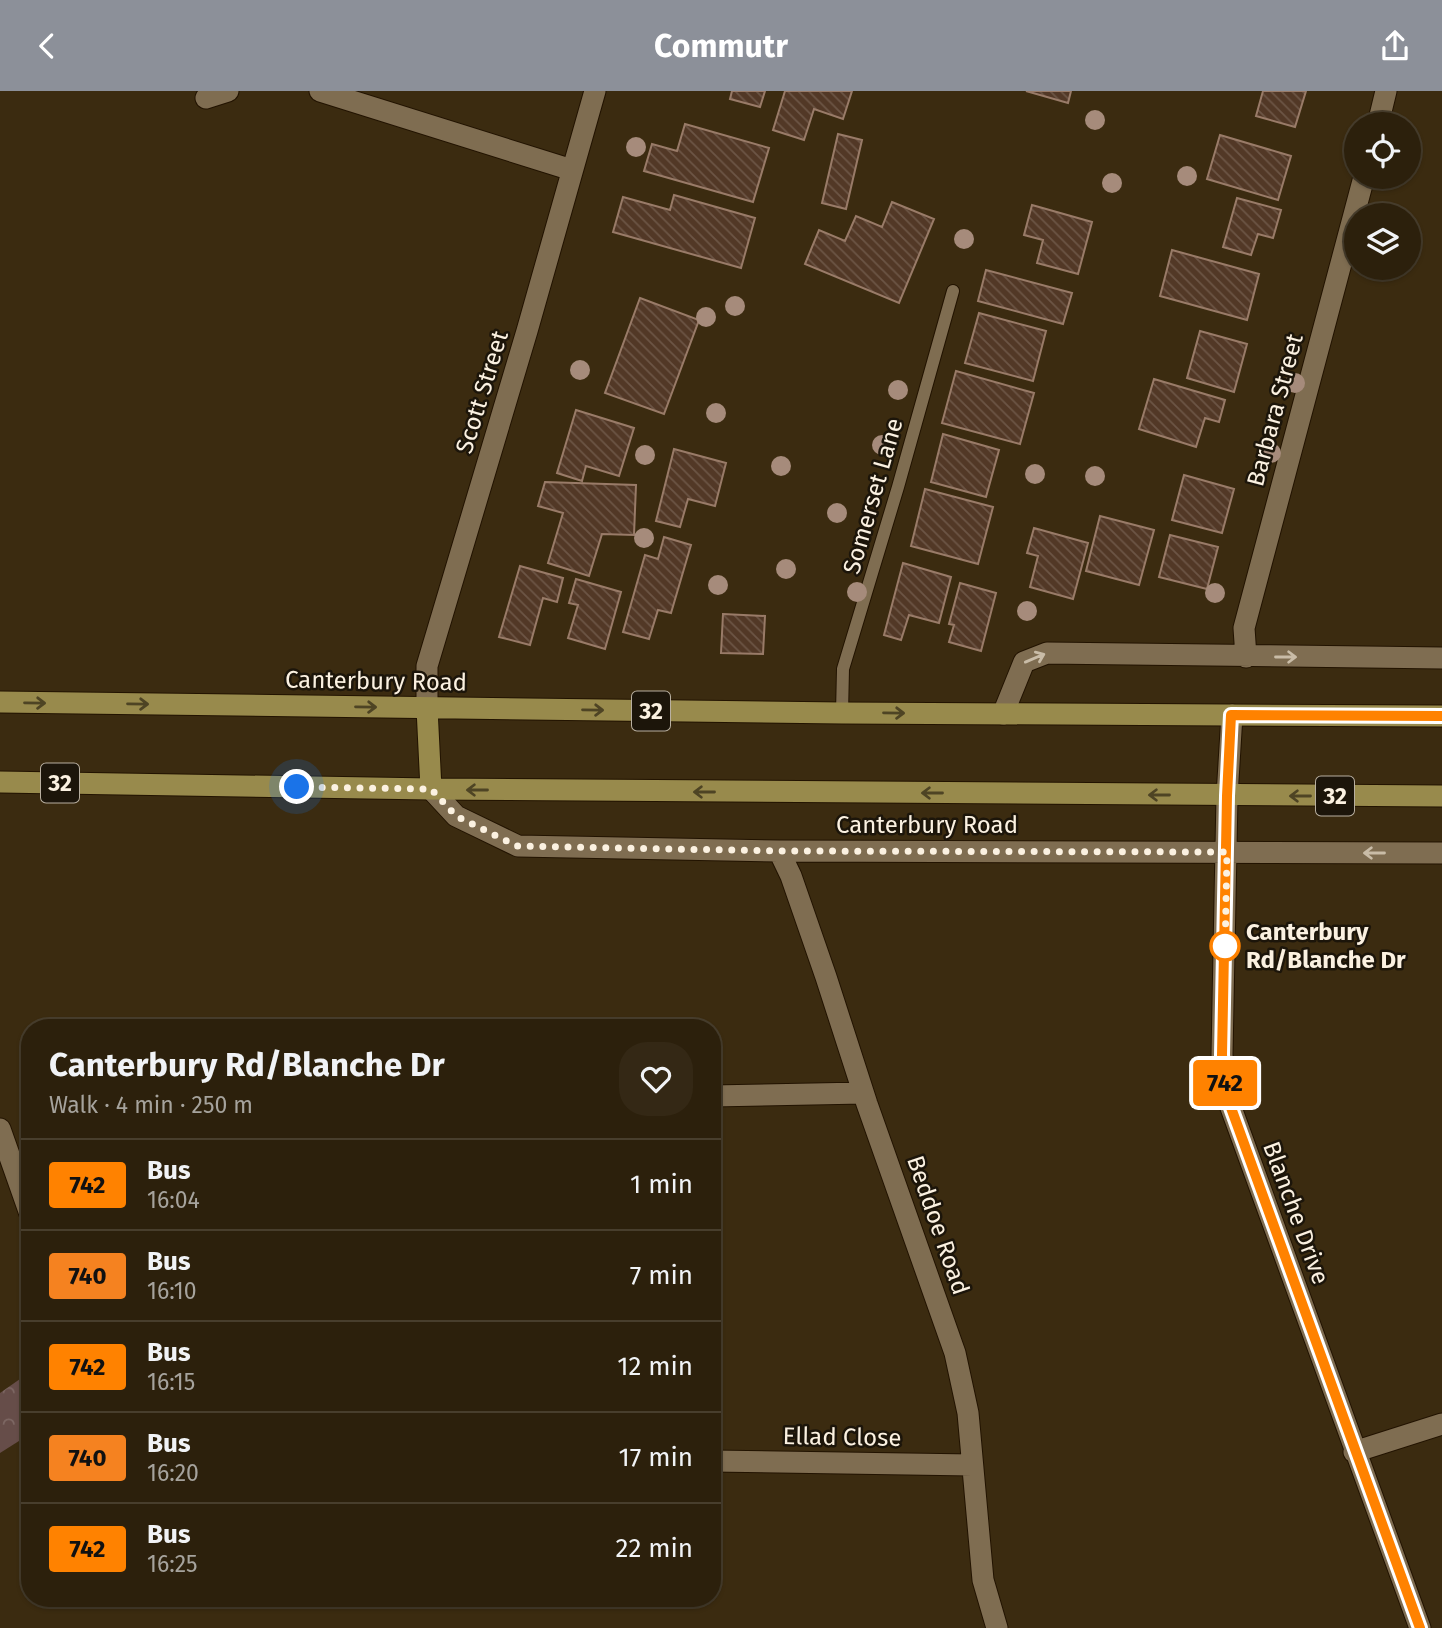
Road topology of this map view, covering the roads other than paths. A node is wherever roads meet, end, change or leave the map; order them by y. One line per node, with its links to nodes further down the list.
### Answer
1 (228, 91): 5 (street)
2 (320, 91): 7 (street)
3 (595, 91): 7 (street, Scott Street)
4 (1387, 91): 6 (street)
5 (206, 98)
6 (1381, 112)
7 (572, 170): 13 (street, Scott Street)
8 (1361, 189): 10 (street, Barbara Street)
9 (953, 291): 14 (lane, Somerset Lane)
10 (1246, 657): 11 (street, one-way to 11); 15 (street, one-way to 10)
11 (1442, 659)
12 (0, 702): 13 (main road, Canterbury Road / 32, one-way to 13)
13 (427, 708): 14 (main road, Canterbury Road / 32, one-way to 14); 19 (main road)
14 (842, 713): 15 (main road, Canterbury Road / 32, one-way to 15)
15 (1003, 714): 16 (main road, Canterbury Road / 32)
16 (1231, 715): 17 (main road, Canterbury Road / 32); 20 (street, Blanche Drive)
17 (1442, 716)
18 (0, 782): 19 (main road, Canterbury Road / 32)
19 (431, 789): 20 (main road, Canterbury Road / 32, one-way to 19); 22 (street, Canterbury Road)
20 (1227, 796): 21 (main road, Canterbury Road / 32, one-way to 20); 23 (street, Blanche Drive)
21 (1442, 796)
22 (779, 851): 23 (street, Canterbury Road); 25 (street, Beddoe Road)
23 (1227, 852): 24 (street, Canterbury Road, one-way to 23); 30 (street, Blanche Drive)
24 (1442, 853)
25 (863, 1093): 26 (street); 32 (street, Beddoe Road)
26 (721, 1096)
27 (0, 1129): 28 (street)
28 (21, 1188)
29 (1442, 1424): 30 (street)
30 (1354, 1452): 34 (street, Blanche Drive)
31 (721, 1461): 32 (street, Ellad Close)
32 (972, 1465): 33 (street, Beddoe Road)
33 (997, 1628)
34 (1420, 1628)

